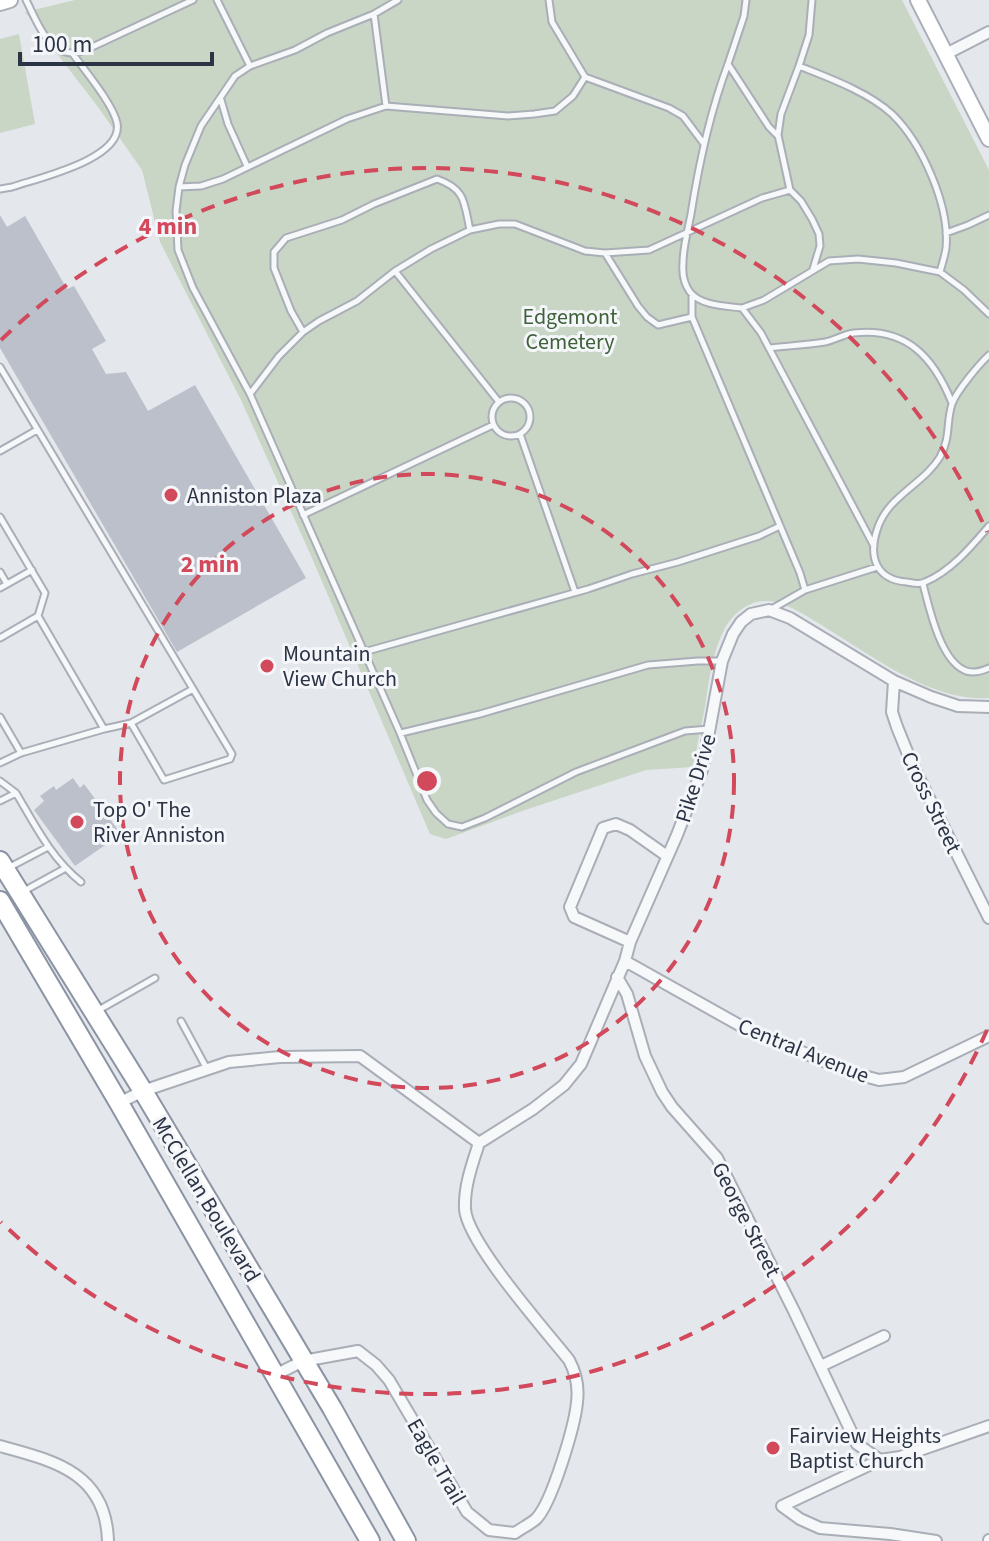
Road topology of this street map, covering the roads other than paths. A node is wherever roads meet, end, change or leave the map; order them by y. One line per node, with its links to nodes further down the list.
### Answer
1 (10, 0): 10 (main road)
2 (26, 0): 13 (lane)
3 (193, 0): 13 (lane)
4 (217, 0): 16 (lane)
5 (398, 0): 11 (lane)
6 (549, 0): 18 (lane)
7 (746, 0): 15 (lane)
8 (812, 0): 17 (lane)
9 (918, 0): 14 (main road)
10 (0, 3)
11 (374, 14): 16 (lane); 20 (lane)
12 (989, 32): 14 (street)
13 (73, 54): 26 (lane)
14 (946, 54): 22 (main road)
15 (728, 64): 21 (lane); 23 (lane)
16 (250, 66): 19 (lane)
17 (799, 66): 21 (lane); 31 (lane)
18 (585, 77): 20 (lane); 23 (lane)
19 (221, 99): 24 (lane); 25 (lane)
20 (386, 106): 24 (lane)
21 (778, 135): 27 (lane)
22 (989, 139)
23 (704, 144): 30 (lane)
24 (247, 166): 25 (lane)
25 (179, 187): 44 (lane)
26 (0, 189)
27 (790, 190): 30 (lane); 33 (lane)
28 (989, 215): 31 (lane)
29 (470, 230): 32 (lane); 34 (lane); 40 (lane)
30 (688, 231): 32 (lane); 36 (lane)
31 (946, 233): 35 (lane)
32 (605, 253): 39 (lane)
33 (813, 269): 35 (lane); 37 (lane)
34 (395, 271): 40 (lane); 45 (lane)
35 (940, 272): 38 (lane)
36 (692, 296): 37 (lane); 39 (lane)
37 (742, 308): 41 (lane)
38 (989, 314)
39 (692, 317): 53 (lane)
40 (303, 332): 44 (lane)
41 (769, 348): 46 (lane); 55 (lane)
42 (989, 355): 46 (lane)
43 (0, 367): 48 (lane)
44 (250, 394): 51 (lane)
45 (499, 402): 47 (lane); 49 (lane)
46 (952, 403): 55 (lane)
47 (493, 425): 49 (lane); 51 (lane)
48 (37, 430): 50 (lane); 71 (lane)
49 (520, 434): 63 (lane)
50 (0, 451)
51 (303, 515): 67 (lane)
52 (0, 517): 57 (lane)
53 (780, 526): 62 (lane); 63 (lane)
54 (989, 526): 60 (lane)
55 (874, 546): 56 (lane)
56 (877, 567): 60 (lane); 62 (lane)
57 (32, 570): 59 (lane); 65 (lane)
58 (0, 572): 59 (lane)
59 (7, 584): 61 (lane)
60 (923, 584): 69 (lane)
61 (0, 588)
62 (805, 590): 64 (lane)
63 (575, 592): 67 (lane)
64 (769, 610): 68 (street, Pike Drive); 70 (street)
65 (38, 616): 66 (lane); 75 (lane)
66 (0, 638)
67 (364, 652): 77 (lane)
68 (722, 661): 76 (street, Pike Drive); 77 (lane)
69 (989, 668)
70 (894, 681): 72 (street); 90 (street, Cross Street)
71 (193, 689): 74 (lane); 74 (lane)
72 (989, 707)
73 (0, 717): 78 (lane)
74 (131, 723): 75 (lane)
75 (104, 729): 78 (lane)
76 (710, 729): 77 (lane); 84 (street, Pike Drive)
77 (400, 733)
78 (21, 753): 79 (lane)
79 (0, 763)
80 (0, 781): 81 (lane)
81 (16, 793): 82 (lane); 83 (lane)
82 (0, 801)
83 (48, 847): 85 (lane); 86 (lane)
84 (667, 856): 91 (street, Pike Drive); 91 (street)
85 (3, 865): 88 (highway, McClellan Boulevard)
86 (64, 869): 87 (lane); 88 (lane)
87 (81, 882)
88 (20, 893): 95 (highway, McClellan Boulevard)
89 (0, 901): 100 (highway, McClellan Boulevard)
90 (989, 918)
91 (630, 942): 92 (street, Pike Drive)
92 (625, 961): 93 (street, Pike Drive); 97 (street, Central Avenue)
93 (617, 977): 101 (street, Pike Drive); 104 (street, George Street)
94 (155, 978): 95 (lane)
95 (94, 1012): 99 (highway, McClellan Boulevard)
96 (181, 1021): 98 (lane)
97 (989, 1036)
98 (207, 1069): 99 (street); 101 (street)
99 (143, 1091): 100 (street); 103 (highway, McClellan Boulevard)
100 (119, 1103): 105 (highway, McClellan Boulevard)
101 (479, 1143): 103 (street, Eagle Trail)
102 (884, 1336): 104 (street)
103 (303, 1361): 105 (street, Eagle Trail); 109 (highway, McClellan Boulevard)
104 (821, 1366): 108 (street, George Street)
105 (275, 1375): 111 (highway, McClellan Boulevard)
106 (989, 1426): 108 (street)
107 (0, 1446): 110 (street)
108 (880, 1460): 114 (street)
109 (376, 1486): 112 (highway, McClellan Boulevard); 113 (highway)
110 (108, 1541)
111 (370, 1541)
112 (406, 1541)
113 (416, 1541)
114 (936, 1541)

